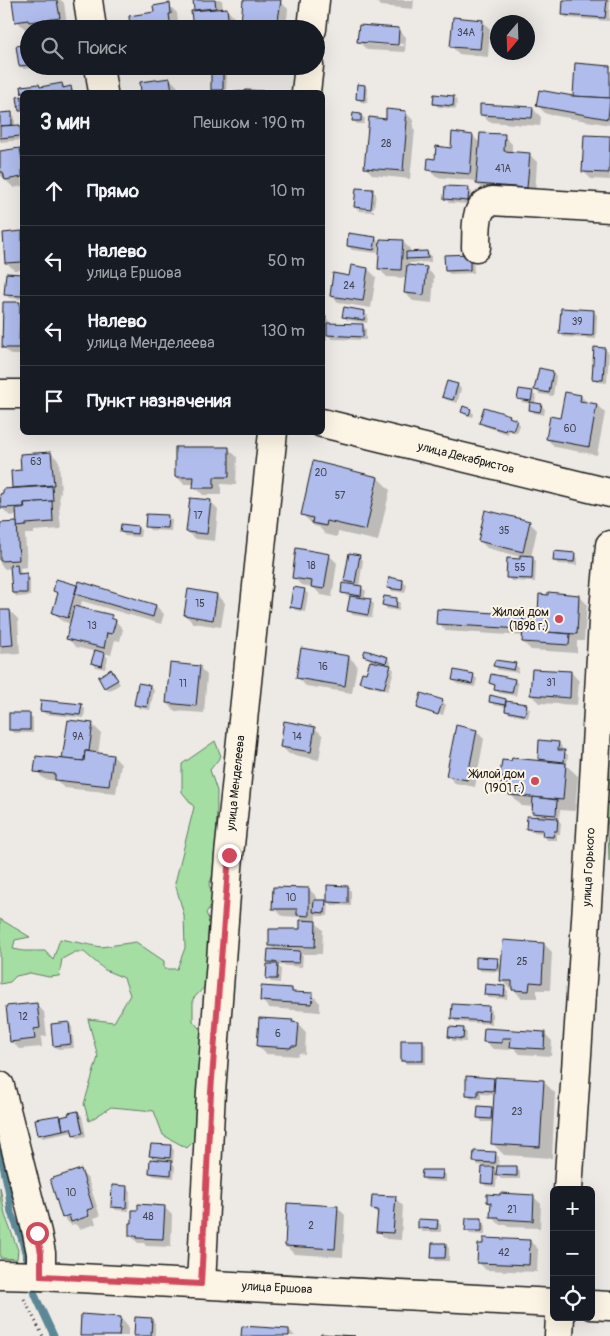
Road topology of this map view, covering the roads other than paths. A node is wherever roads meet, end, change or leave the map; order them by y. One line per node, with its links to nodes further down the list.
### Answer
1 (88, 0): 3 (street)
2 (315, 0): 4 (street)
3 (91, 20)
4 (313, 20)
5 (100, 75): 7 (street)
6 (308, 75): 8 (street)
7 (103, 90)
8 (306, 90)
9 (610, 208): 10 (street)
10 (476, 247)
11 (0, 394): 12 (street)
12 (20, 394)
13 (325, 424): 15 (street, улица Декабристов)
14 (273, 435): 21 (street, улица Менделеева)
15 (610, 493)
16 (610, 545): 18 (street, улица Горького)
17 (0, 1086): 20 (street)
18 (568, 1186)
19 (7, 1275): 20 (street, улица Ершова)
20 (41, 1276): 21 (street, улица Ершова)
21 (201, 1284): 22 (street, улица Ершова)
22 (550, 1303)
23 (595, 1305): 24 (street)
24 (610, 1306)
25 (560, 1321): 26 (street)
26 (559, 1336)

